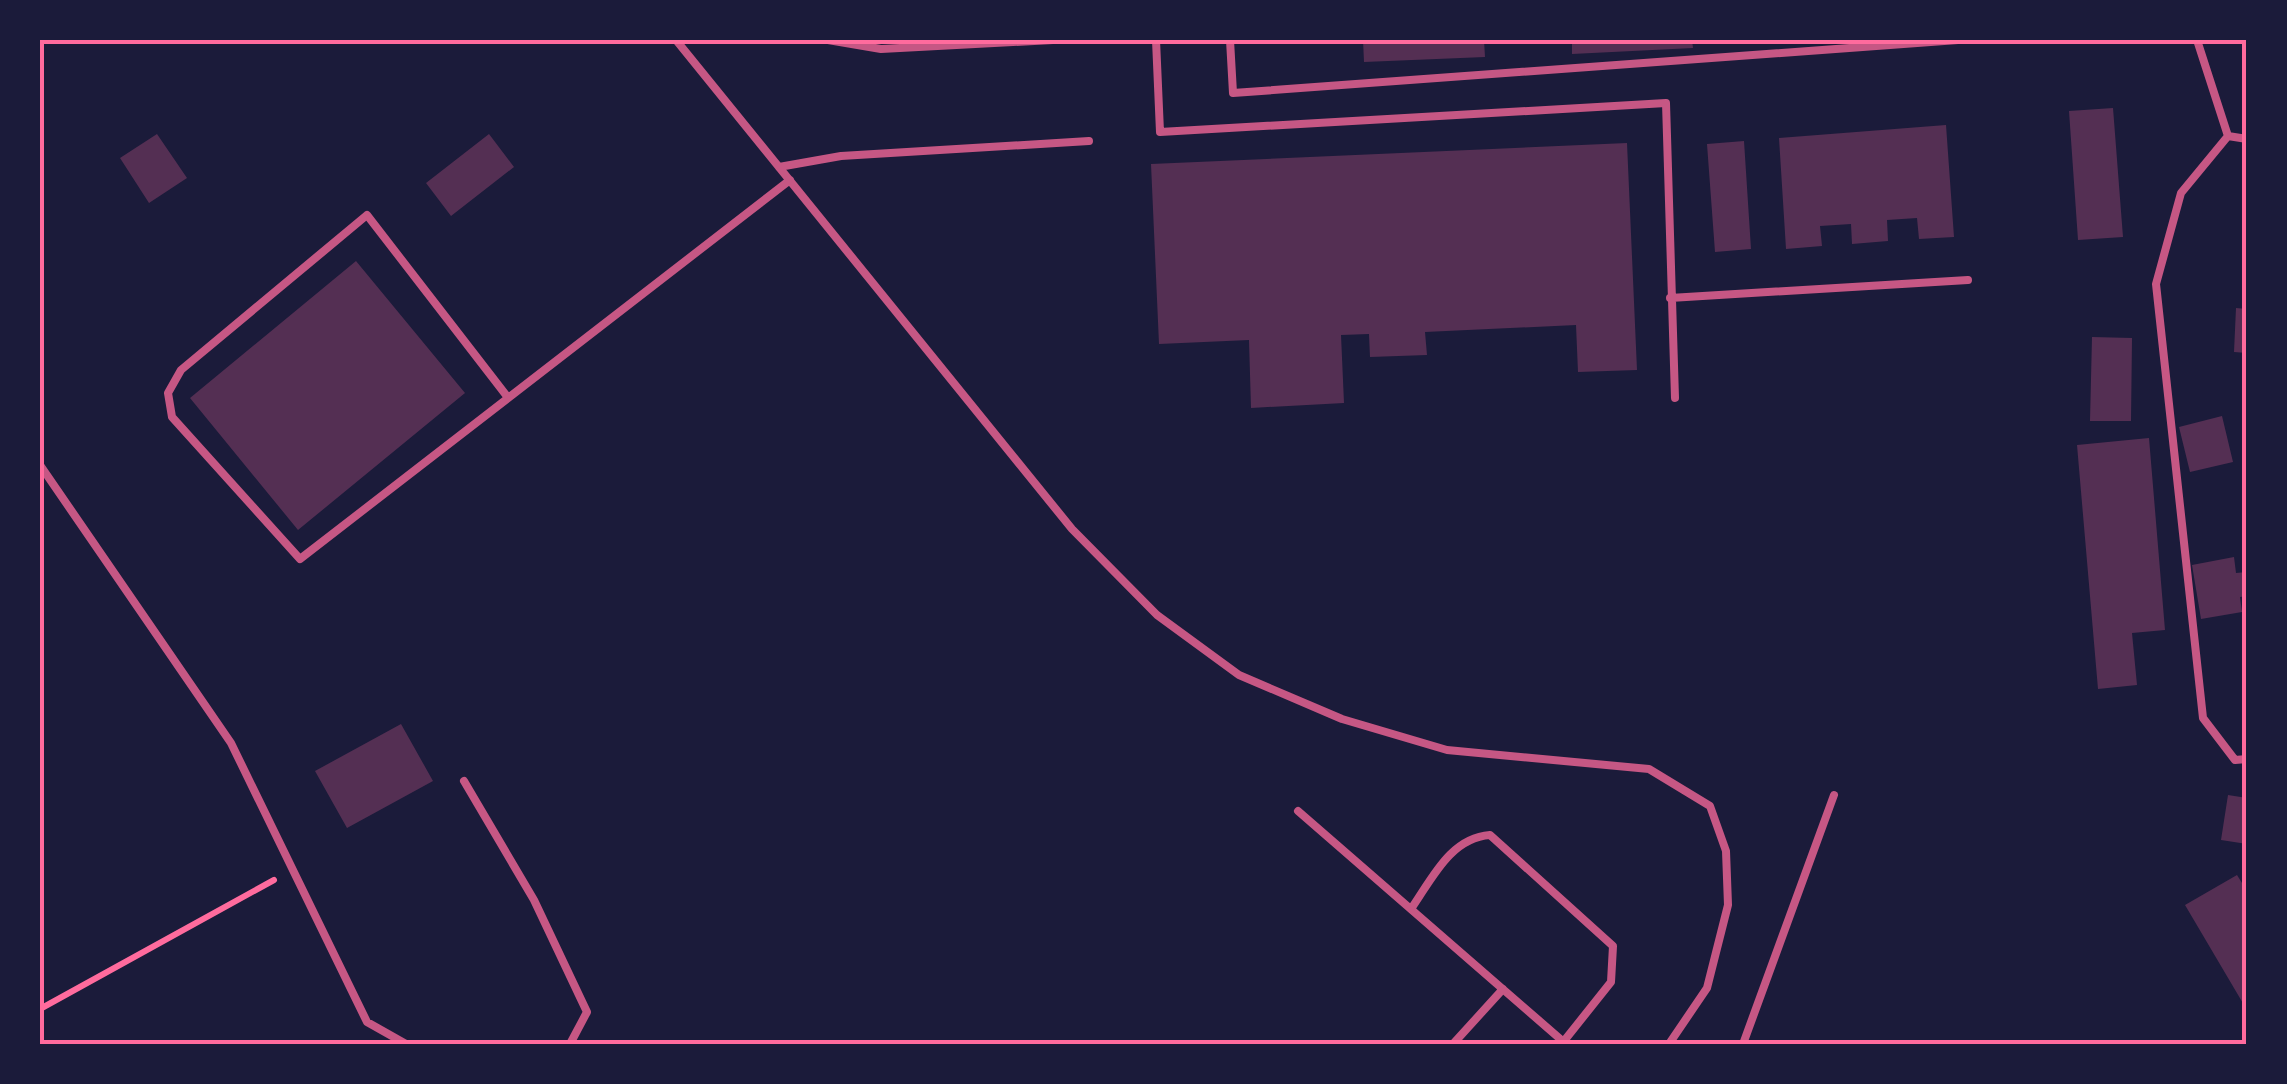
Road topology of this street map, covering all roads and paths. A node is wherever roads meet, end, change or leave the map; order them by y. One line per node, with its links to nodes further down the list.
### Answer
1 (676, 40): 11 (lane)
2 (828, 40): 3 (lane)
3 (1053, 40)
4 (1156, 40): 14 (lane)
5 (1230, 40): 6 (lane)
6 (1958, 40)
7 (2198, 40): 8 (lane)
8 (2228, 136): 9 (lane); 18 (lane)
9 (2247, 139)
10 (1089, 141): 11 (lane)
11 (780, 167): 12 (lane)
12 (790, 180): 15 (lane); 30 (lane)
13 (1968, 280): 14 (lane)
14 (1670, 298): 16 (lane)
15 (506, 395): 15 (lane)
16 (1675, 398)
17 (40, 465): 22 (lane)
18 (2247, 759)
19 (464, 781): 28 (lane)
20 (1834, 795): 31 (lane)
21 (1298, 811): 23 (lane)
22 (293, 870): 25 (path); 27 (lane)
23 (1411, 909): 24 (lane); 26 (lane)
24 (1503, 989): 26 (lane); 29 (lane)
25 (40, 1009)
26 (1565, 1043)
27 (406, 1044)
28 (570, 1044)
29 (1453, 1044)
30 (1669, 1044)
31 (1743, 1044)

